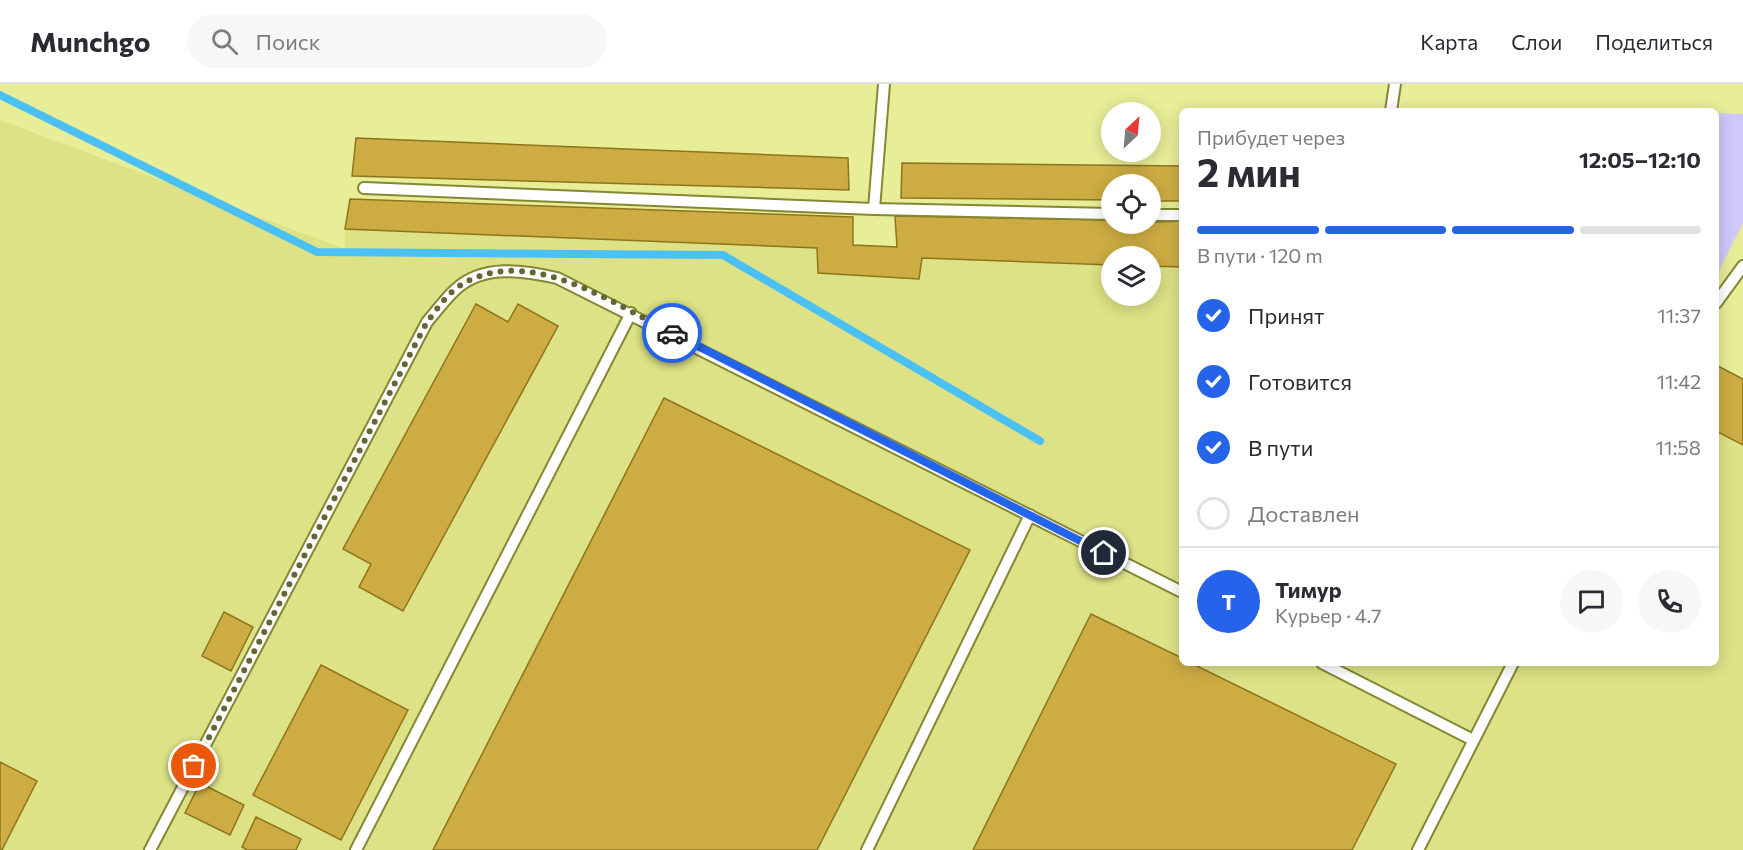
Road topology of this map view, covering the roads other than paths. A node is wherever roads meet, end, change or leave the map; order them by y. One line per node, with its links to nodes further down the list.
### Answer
1 (884, 84): 5 (lane)
2 (1395, 84): 3 (lane)
3 (1391, 108)
4 (364, 188): 5 (lane)
5 (874, 209): 6 (lane)
6 (1101, 214)
7 (1161, 215): 8 (lane)
8 (1179, 215)
9 (1743, 266): 10 (lane)
10 (1719, 299)
11 (631, 313): 12 (lane); 17 (lane); 18 (lane)
12 (1030, 515): 13 (lane); 19 (lane)
13 (1179, 590)
14 (1328, 666): 16 (lane)
15 (1511, 666): 16 (lane)
16 (1473, 740): 20 (lane)
17 (150, 850)
18 (356, 850)
19 (867, 850)
20 (1418, 850)

